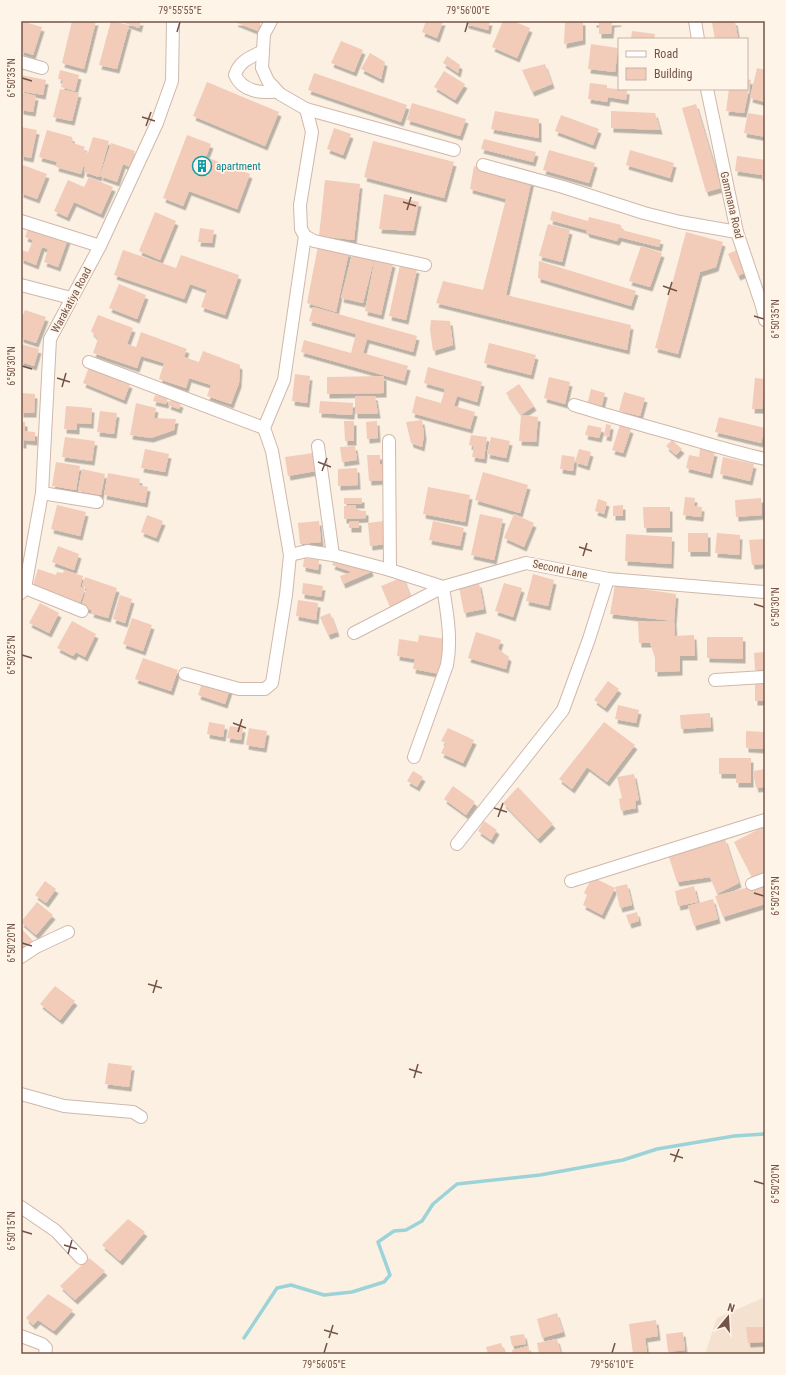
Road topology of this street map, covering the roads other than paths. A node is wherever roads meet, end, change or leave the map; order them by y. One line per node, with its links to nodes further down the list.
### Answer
1 (173, 21): 16 (street, Warakatiya Road)
2 (271, 21): 5 (street)
3 (695, 21): 4 (street)
4 (698, 38)
5 (263, 51): 9 (street); 9 (street)
6 (21, 62): 7 (street)
7 (42, 68)
8 (707, 90): 14 (street, Gammana Road)
9 (277, 91): 10 (street)
10 (306, 109): 11 (street); 15 (street)
11 (454, 150)
12 (484, 165): 14 (street)
13 (21, 221): 16 (street)
14 (738, 232): 20 (street, Gammana Road)
15 (306, 236): 17 (street); 24 (street)
16 (100, 246): 19 (street, Warakatiya Road)
17 (425, 265)
18 (22, 288): 19 (street)
19 (71, 298): 28 (street, Warakatiya Road)
20 (764, 306): 21 (street, Gammana Road)
21 (765, 320)
22 (89, 362): 24 (street)
23 (574, 405): 27 (street)
24 (264, 428): 30 (street)
25 (389, 441): 32 (street)
26 (318, 446): 31 (street)
27 (765, 460)
28 (42, 493): 29 (street); 35 (street, Warakatiya Road)
29 (96, 502)
30 (290, 555): 31 (street); 39 (street)
31 (333, 555): 32 (street)
32 (390, 570): 34 (street)
33 (608, 579): 34 (street, Second Lane); 36 (street, Second Lane); 44 (street)
34 (443, 587): 38 (street, Second Lane); 42 (street)
35 (23, 591): 37 (street)
36 (765, 592)
37 (82, 611)
38 (354, 633)
39 (185, 674)
40 (765, 677): 41 (street)
41 (715, 680)
42 (414, 757)
43 (765, 820): 46 (street)
44 (456, 844)
45 (765, 879): 47 (street)
46 (572, 881)
47 (752, 884)
48 (68, 932): 49 (street)
49 (21, 957)
50 (21, 1094): 51 (street)
51 (141, 1116)
52 (21, 1207): 53 (street)
53 (81, 1258)
54 (21, 1336): 55 (street)
55 (46, 1354)

